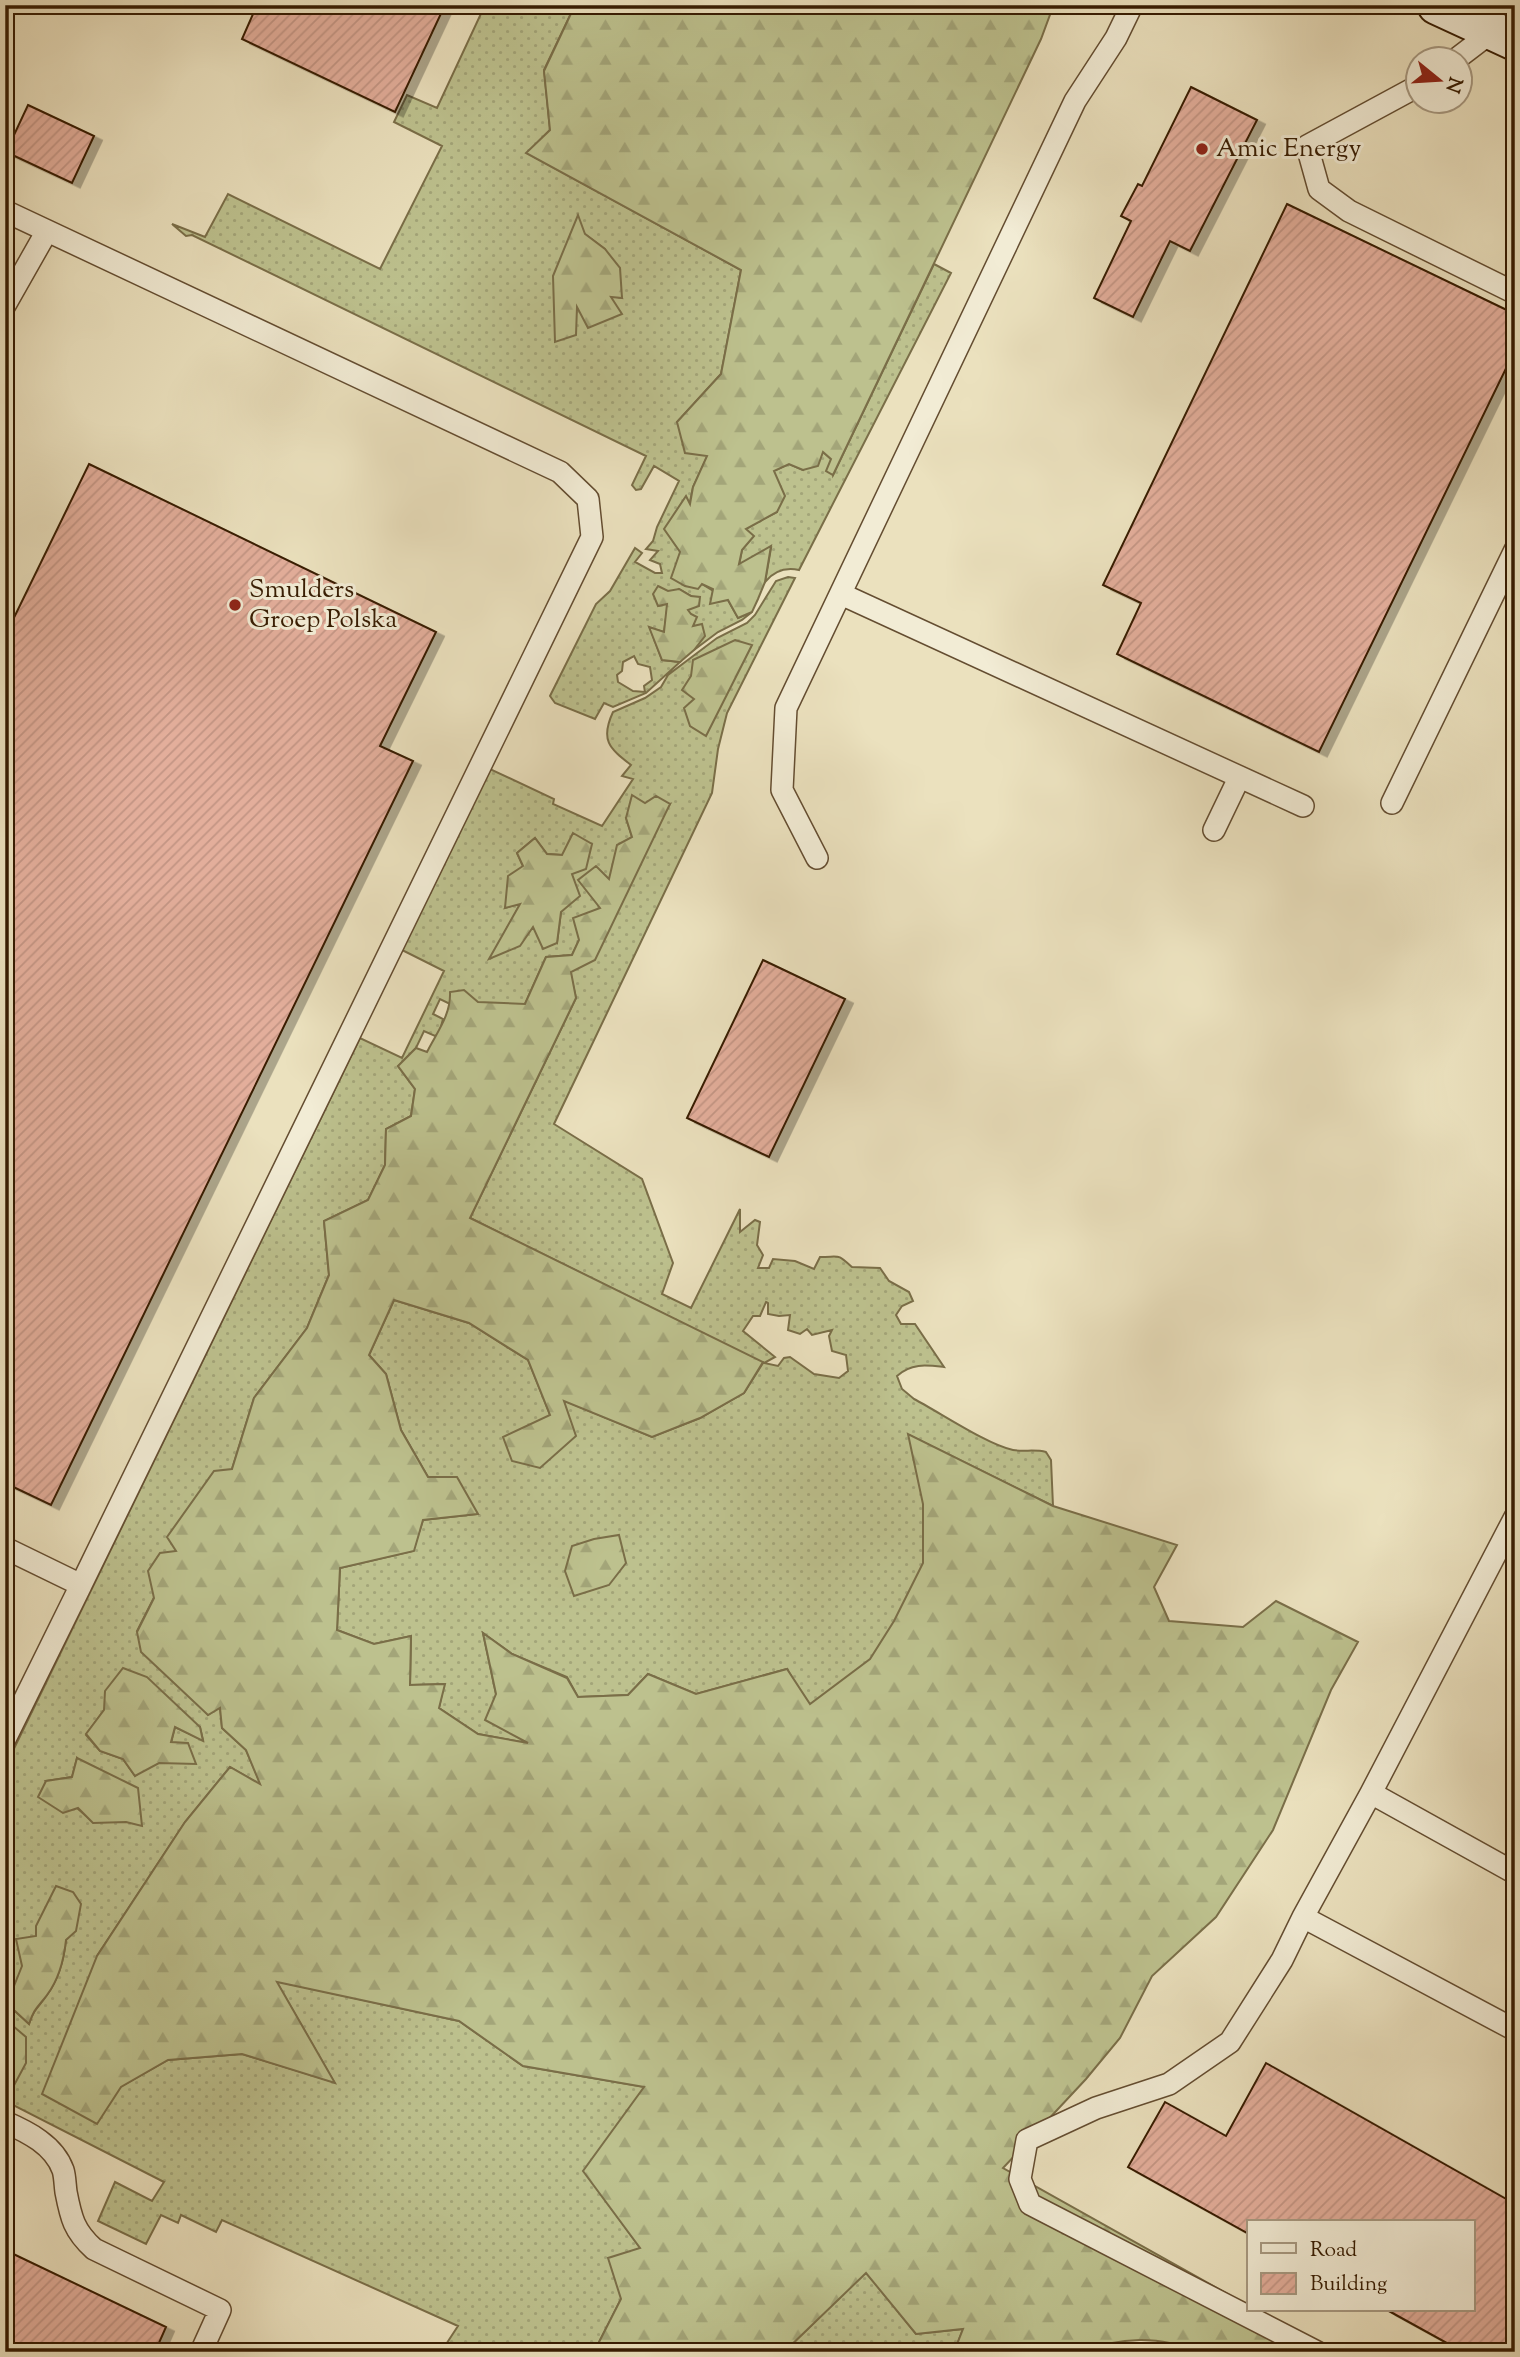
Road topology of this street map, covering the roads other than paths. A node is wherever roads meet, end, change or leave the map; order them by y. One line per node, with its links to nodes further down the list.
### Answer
1 (1132, 5): 11 (lane)
2 (1437, 5): 3 (main road)
3 (1504, 36): 4 (lane)
4 (1474, 51)
5 (1404, 94): 8 (lane)
6 (5, 211): 7 (lane)
7 (47, 231): 9 (lane); 19 (lane)
8 (1515, 293)
9 (5, 305)
10 (1515, 550): 13 (lane)
11 (841, 594): 12 (lane); 16 (lane)
12 (1239, 778): 14 (lane); 15 (lane)
13 (1392, 803)
14 (1303, 806)
15 (1214, 830)
16 (817, 858)
17 (1515, 1517): 21 (lane)
18 (5, 1548): 19 (lane)
19 (81, 1585): 20 (lane)
20 (5, 1739)
21 (1371, 1793): 22 (lane); 23 (lane)
22 (1515, 1873)
23 (1303, 1917): 24 (lane); 27 (lane)
24 (1515, 2030)
25 (5, 2122): 26 (lane)
26 (201, 2352)
27 (1317, 2352)

